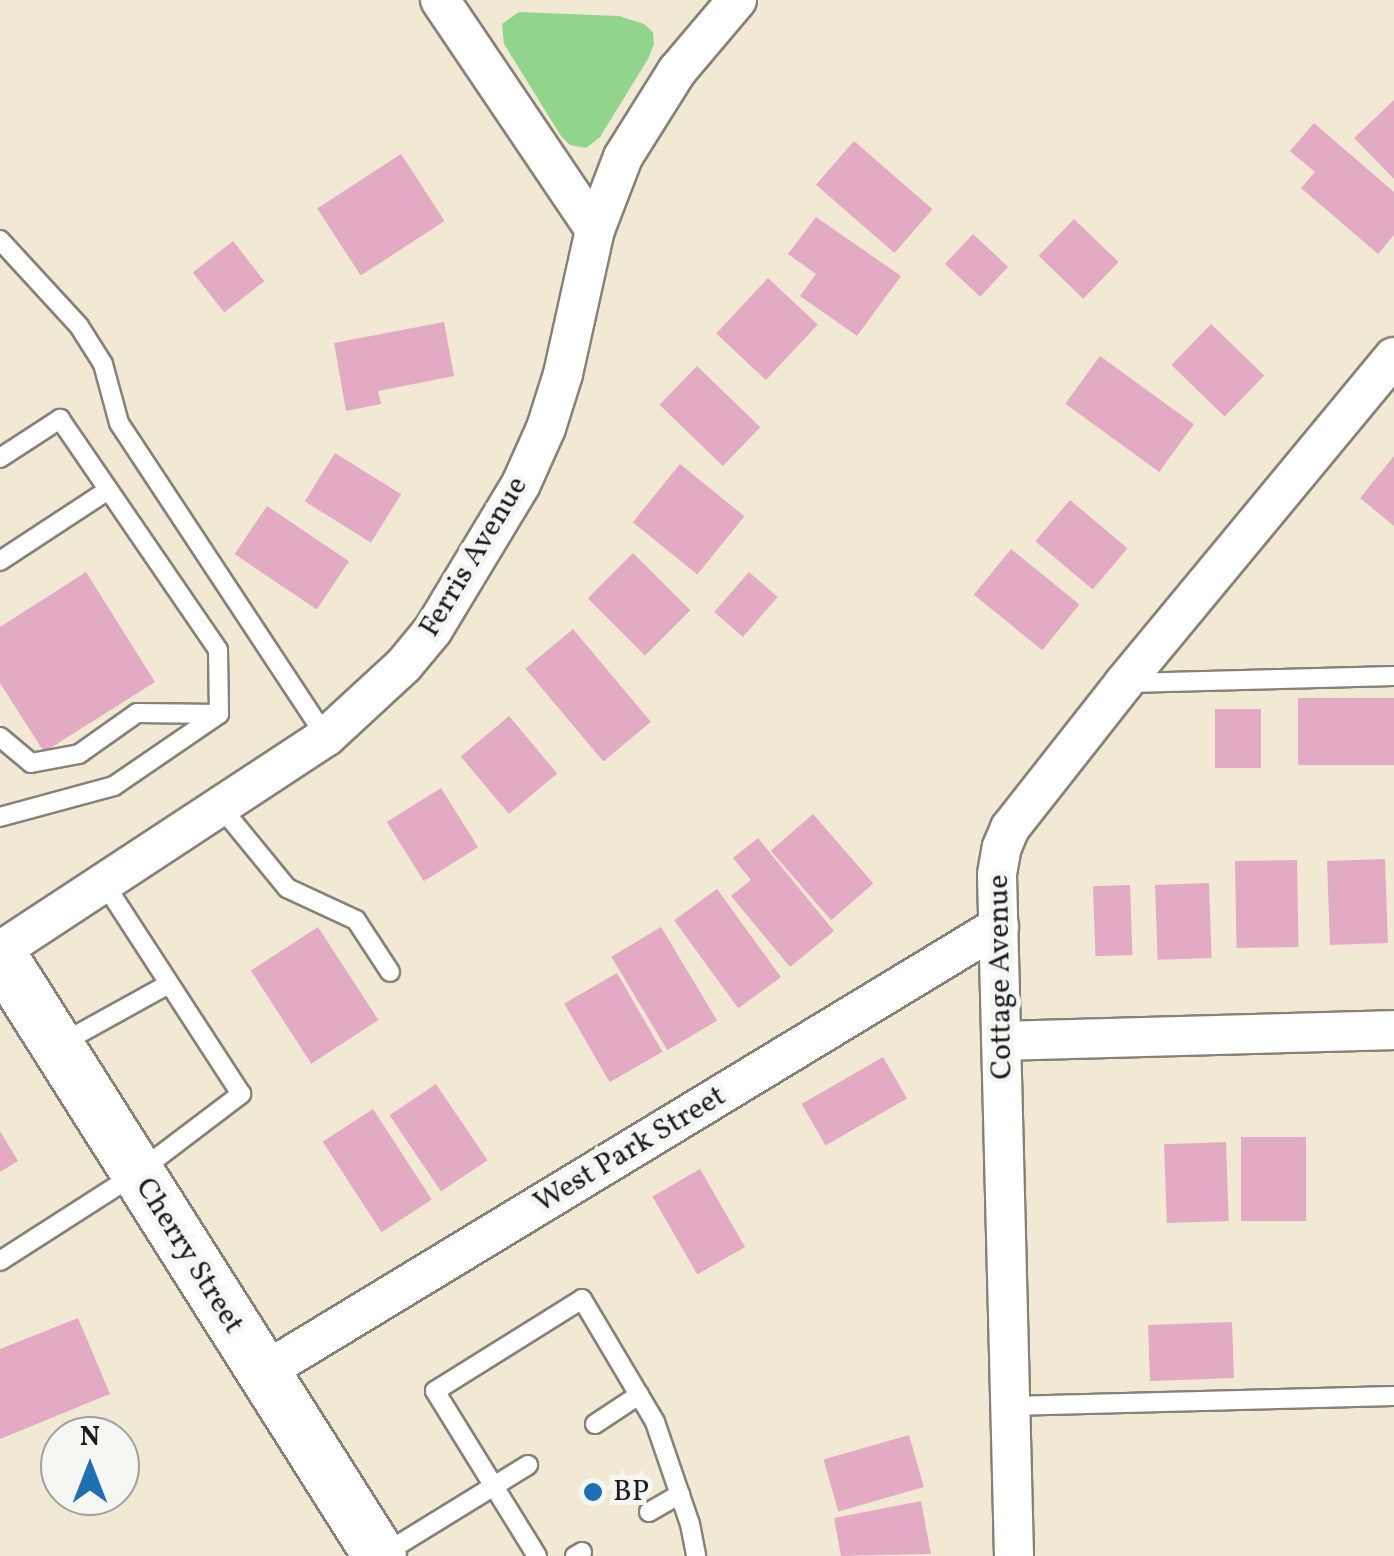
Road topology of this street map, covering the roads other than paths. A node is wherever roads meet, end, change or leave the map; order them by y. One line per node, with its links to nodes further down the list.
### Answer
1 (440, 0): 3 (street)
2 (737, 0): 3 (street, Ferris Avenue)
3 (595, 230): 13 (street, Ferris Avenue)
4 (0, 240): 13 (lane)
5 (1394, 356): 10 (street, Cottage Avenue)
6 (0, 458): 7 (lane)
7 (108, 490): 8 (lane); 11 (lane)
8 (0, 560)
9 (1394, 676): 10 (lane)
10 (1124, 683): 17 (street, Cottage Avenue)
11 (219, 714): 12 (lane); 15 (lane)
12 (0, 737)
13 (326, 737): 14 (street, Ferris Avenue)
14 (219, 805): 16 (street, Ferris Avenue); 19 (lane)
15 (0, 817)
16 (104, 882): 18 (street, Ferris Avenue); 20 (lane)
17 (999, 926): 22 (street, Cottage Avenue); 26 (street, West Park Street)
18 (0, 953): 23 (main road, Cherry Street)
19 (390, 972)
20 (169, 984): 23 (lane); 24 (lane)
21 (1394, 1030): 22 (street)
22 (1001, 1041): 29 (street, Cottage Avenue)
23 (57, 1045): 24 (main road, Cherry Street)
24 (137, 1174): 25 (lane); 26 (main road, Cherry Street)
25 (0, 1261)
26 (262, 1373): 35 (main road, Cherry Street)
27 (639, 1395): 30 (lane); 32 (lane); 33 (lane)
28 (1394, 1396): 29 (lane)
29 (1010, 1406): 38 (street, Cottage Avenue)
30 (595, 1424)
31 (528, 1465): 32 (lane)
32 (495, 1485): 35 (lane); 36 (lane)
33 (680, 1494): 34 (lane); 37 (lane)
34 (649, 1512)
35 (380, 1556)
36 (537, 1556)
37 (696, 1556)
38 (1014, 1556)

